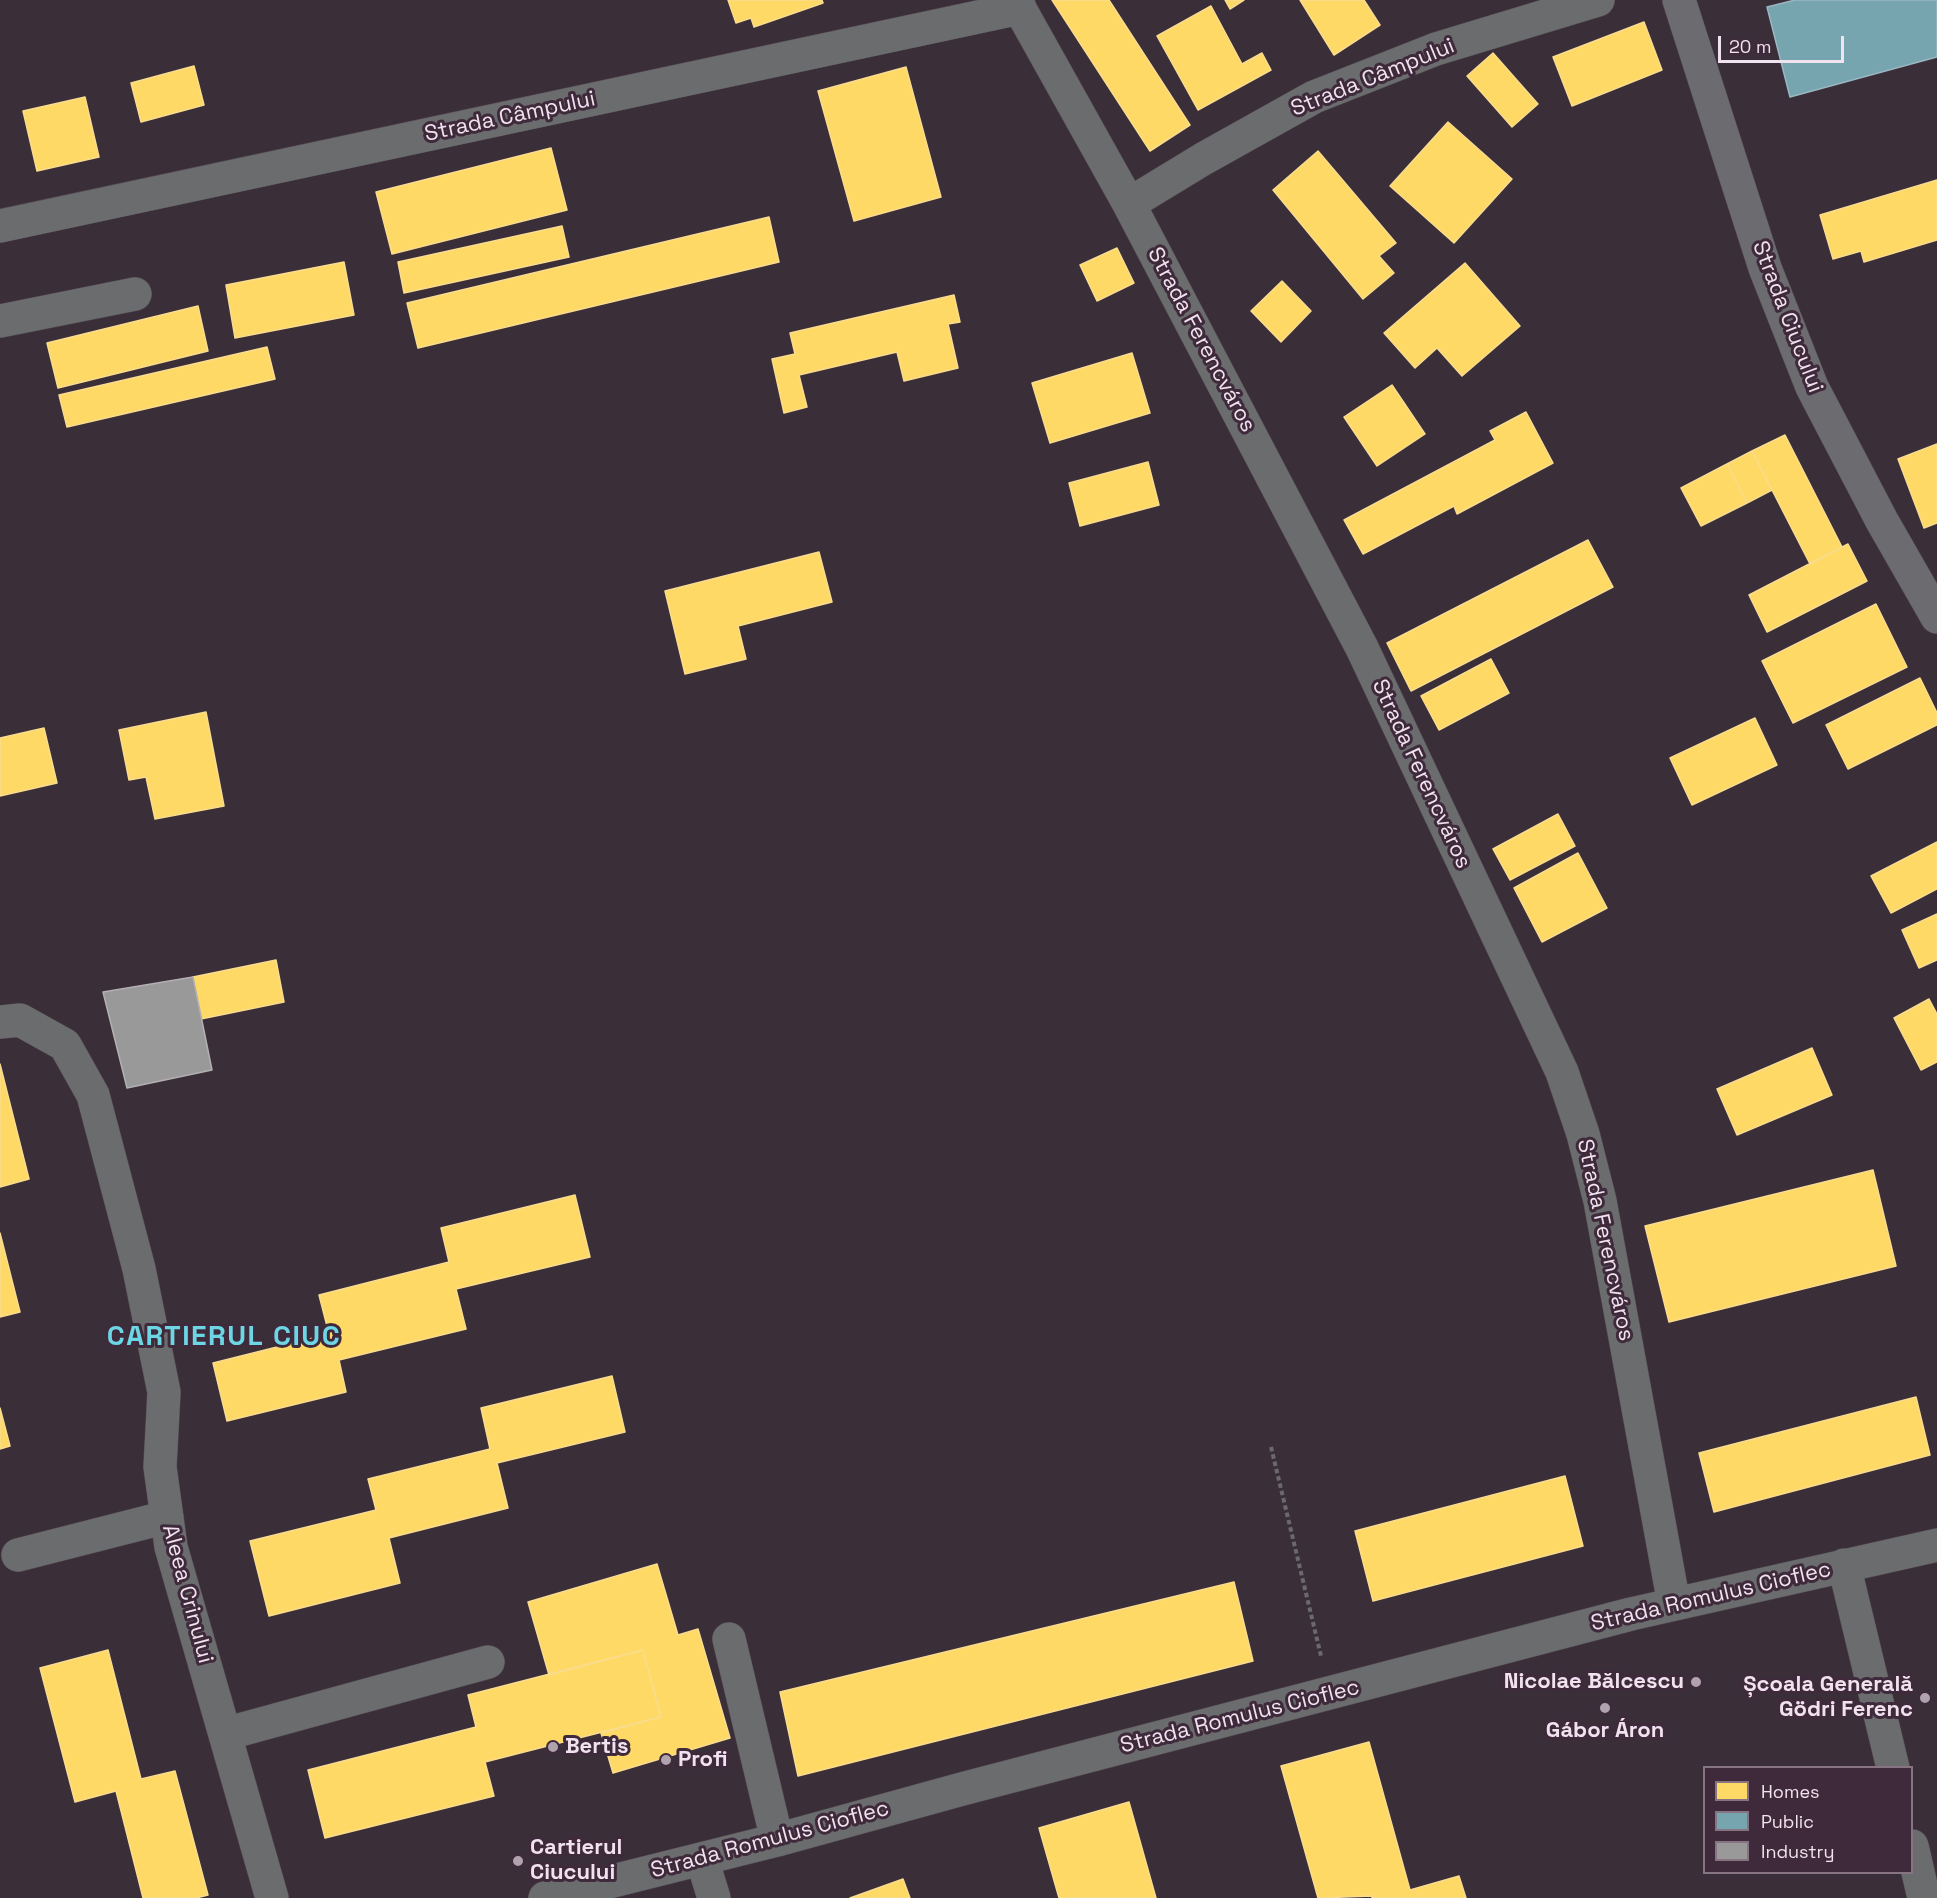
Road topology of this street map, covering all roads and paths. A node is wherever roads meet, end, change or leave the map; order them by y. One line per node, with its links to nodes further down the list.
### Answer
1 (1598, 0): 4 (street, Strada Câmpului)
2 (1679, 0): 8 (main road, Strada Ciucului)
3 (1017, 4): 4 (street, Strada Ferencváros); 5 (street, Strada Câmpului)
4 (1129, 204): 15 (street, Strada Ferencváros)
5 (0, 226)
6 (135, 294): 7 (street)
7 (0, 321)
8 (1937, 617)
9 (0, 1022): 11 (street, Aleea Crinului)
10 (1271, 1447): 18 (path)
11 (166, 1517): 13 (street); 19 (street, Aleea Crinului)
12 (1937, 1545): 14 (street, Strada Romulus Cioflec)
13 (18, 1556)
14 (1844, 1565): 15 (street, Strada Romulus Cioflec); 20 (street)
15 (1674, 1604): 18 (street, Strada Romulus Cioflec)
16 (729, 1639): 21 (street)
17 (488, 1662): 19 (street)
18 (1329, 1694): 21 (street, Strada Romulus Cioflec)
19 (225, 1734): 24 (street, Aleea Crinului)
20 (1893, 1766)
21 (777, 1840): 23 (street, Strada Romulus Cioflec)
22 (1913, 1854): 27 (street)
23 (702, 1859): 25 (street, Strada Romulus Cioflec); 26 (street)
24 (272, 1898)
25 (545, 1898)
26 (714, 1898)
27 (1924, 1898)

